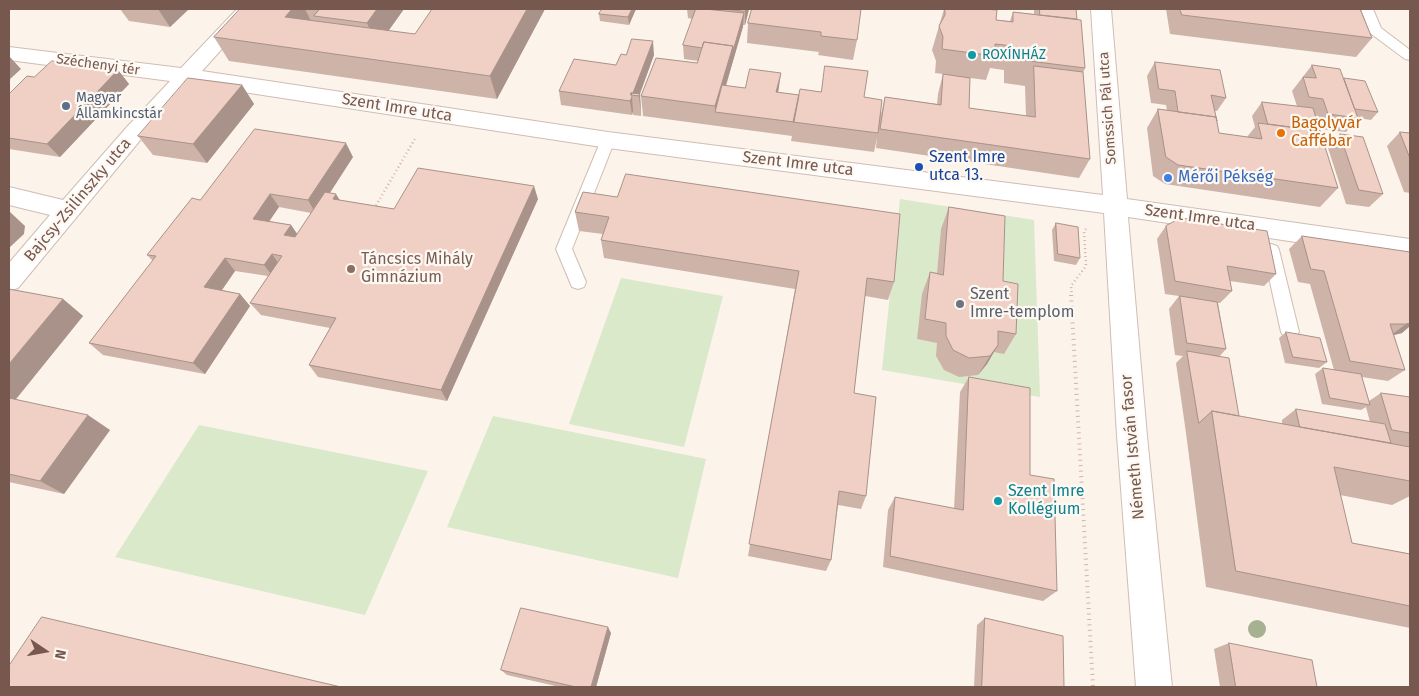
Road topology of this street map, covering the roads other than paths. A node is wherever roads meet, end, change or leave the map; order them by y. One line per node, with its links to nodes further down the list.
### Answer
1 (248, 9): 6 (street, Bajcsy-Zsilinszky utca)
2 (1101, 9): 9 (street, Somssich Pál utca)
3 (1367, 9): 5 (lane)
4 (9, 53): 6 (street, Széchenyi tér)
5 (1410, 56)
6 (187, 76): 7 (street, Szent Imre utca); 10 (street, Bajcsy-Zsilinszky utca)
7 (608, 140): 9 (street, Szent Imre utca); 14 (lane)
8 (9, 196): 10 (street)
9 (1116, 206): 11 (street, Szent Imre utca); 16 (street, Németh István fasor)
10 (70, 211): 13 (street, Bajcsy-Zsilinszky utca)
11 (1266, 228): 12 (street, Szent Imre utca); 15 (lane)
12 (1410, 249)
13 (9, 282)
14 (578, 282)
15 (1290, 332)
16 (1154, 687)

